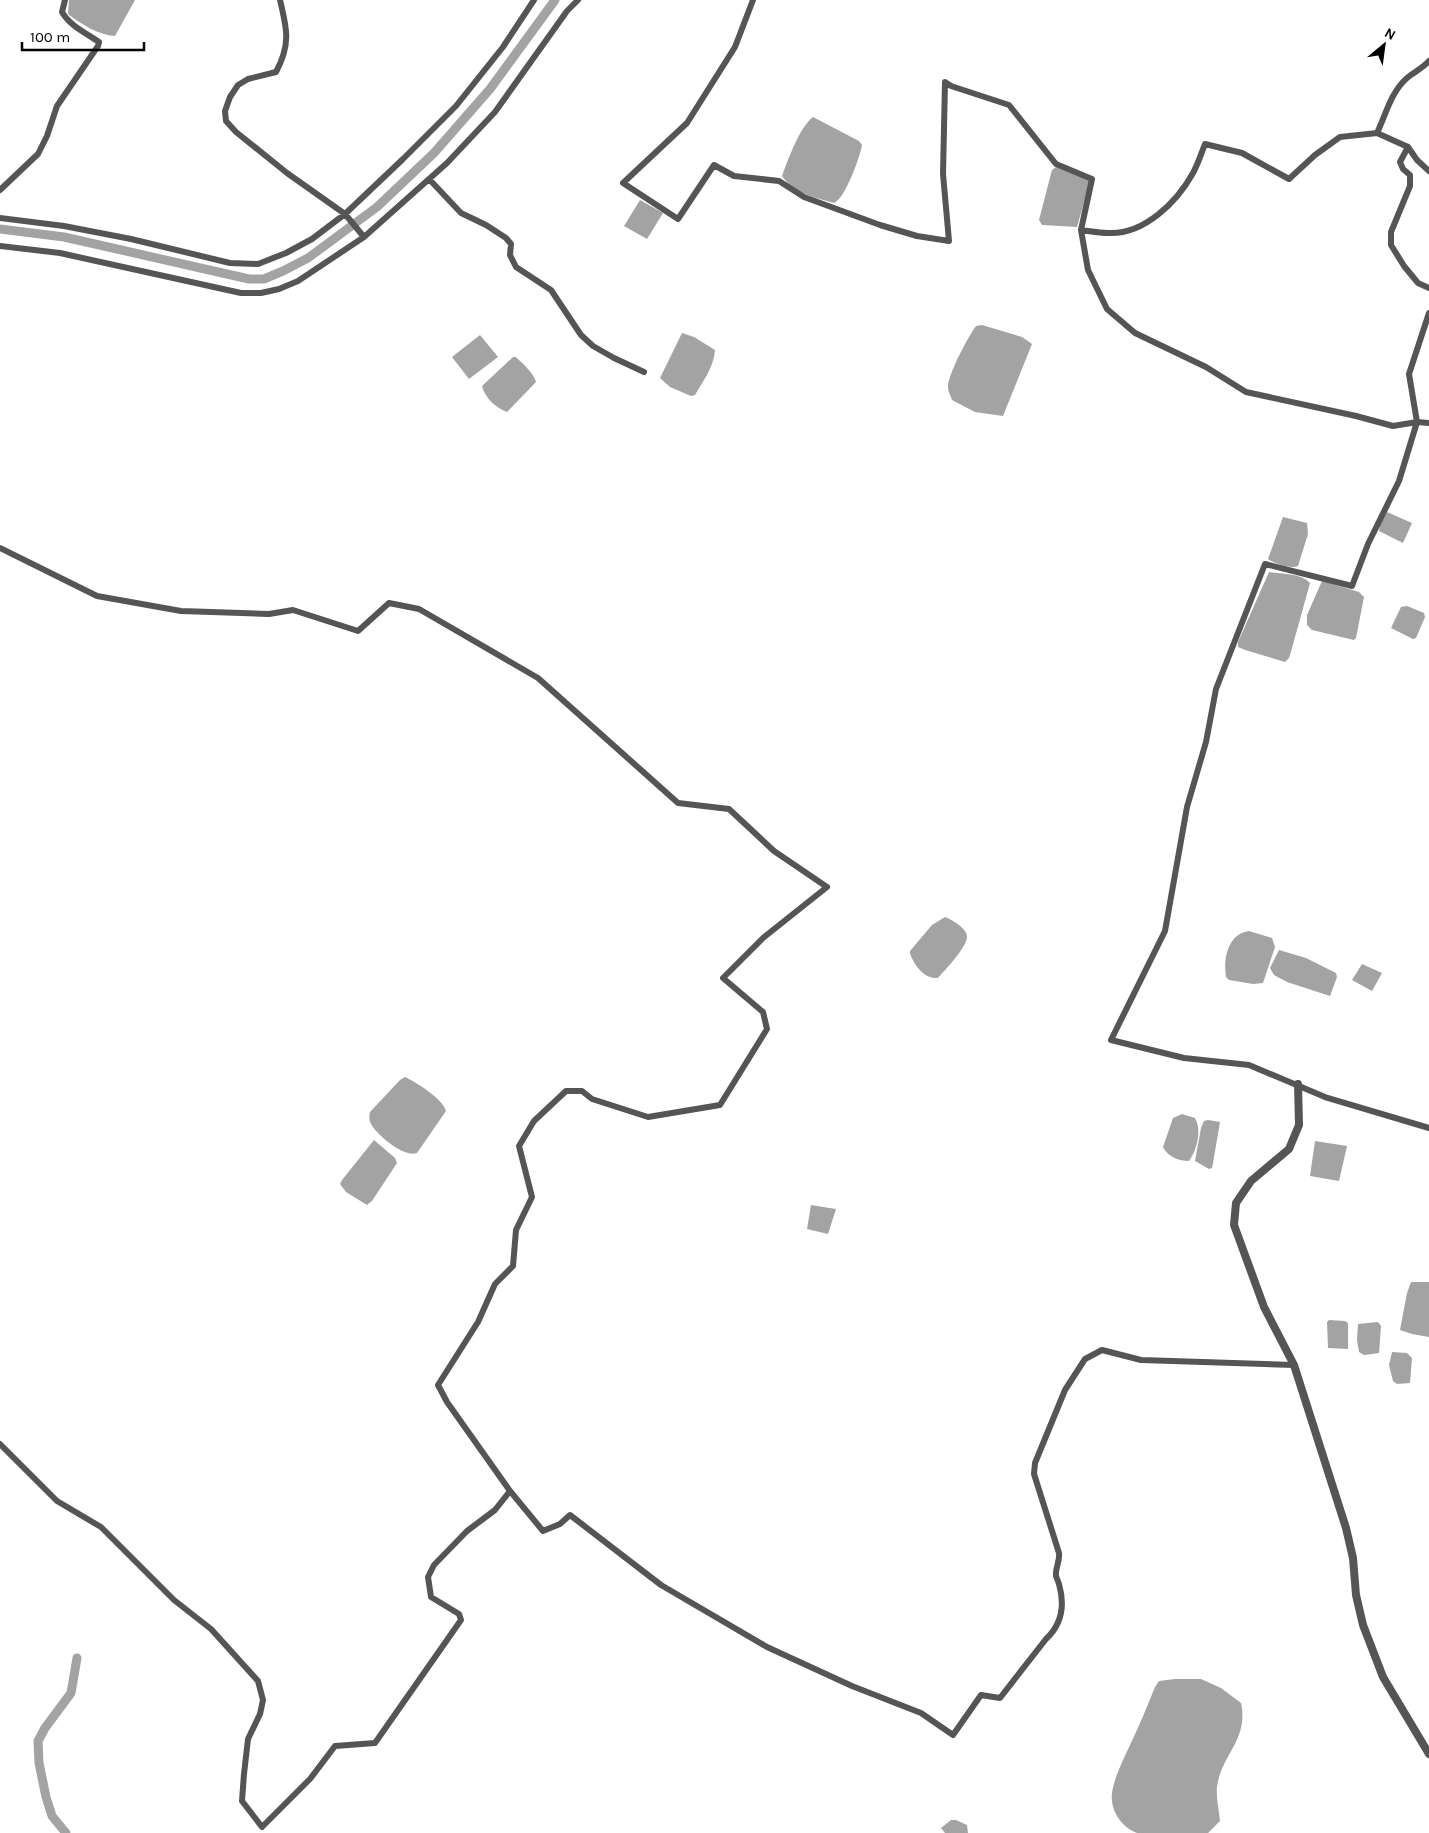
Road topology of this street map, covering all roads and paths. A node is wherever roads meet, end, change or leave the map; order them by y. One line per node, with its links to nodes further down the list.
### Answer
1 (64, 0): 11 (street)
2 (280, 0): 12 (street)
3 (534, 0): 12 (street)
4 (578, 0): 10 (street)
5 (753, 0): 14 (street)
6 (1429, 61): 7 (street)
7 (1377, 133): 8 (street); 14 (street)
8 (1408, 147): 9 (street); 17 (street)
9 (1429, 171)
10 (428, 179): 15 (street); 19 (street)
11 (0, 190)
12 (345, 214): 13 (street); 15 (street)
13 (0, 218)
14 (1081, 230): 20 (street)
15 (364, 237): 16 (street)
16 (0, 246)
17 (1429, 288)
18 (1429, 313): 20 (street)
19 (644, 372)
20 (1416, 422): 21 (street); 23 (street)
21 (1429, 423)
22 (0, 548): 27 (street)
23 (1298, 1084): 24 (street); 25 (street)
24 (1429, 1128)
25 (1294, 1365): 27 (street); 28 (street)
26 (0, 1444): 29 (street)
27 (510, 1490): 29 (street)
28 (1429, 1754)
29 (264, 1830)

